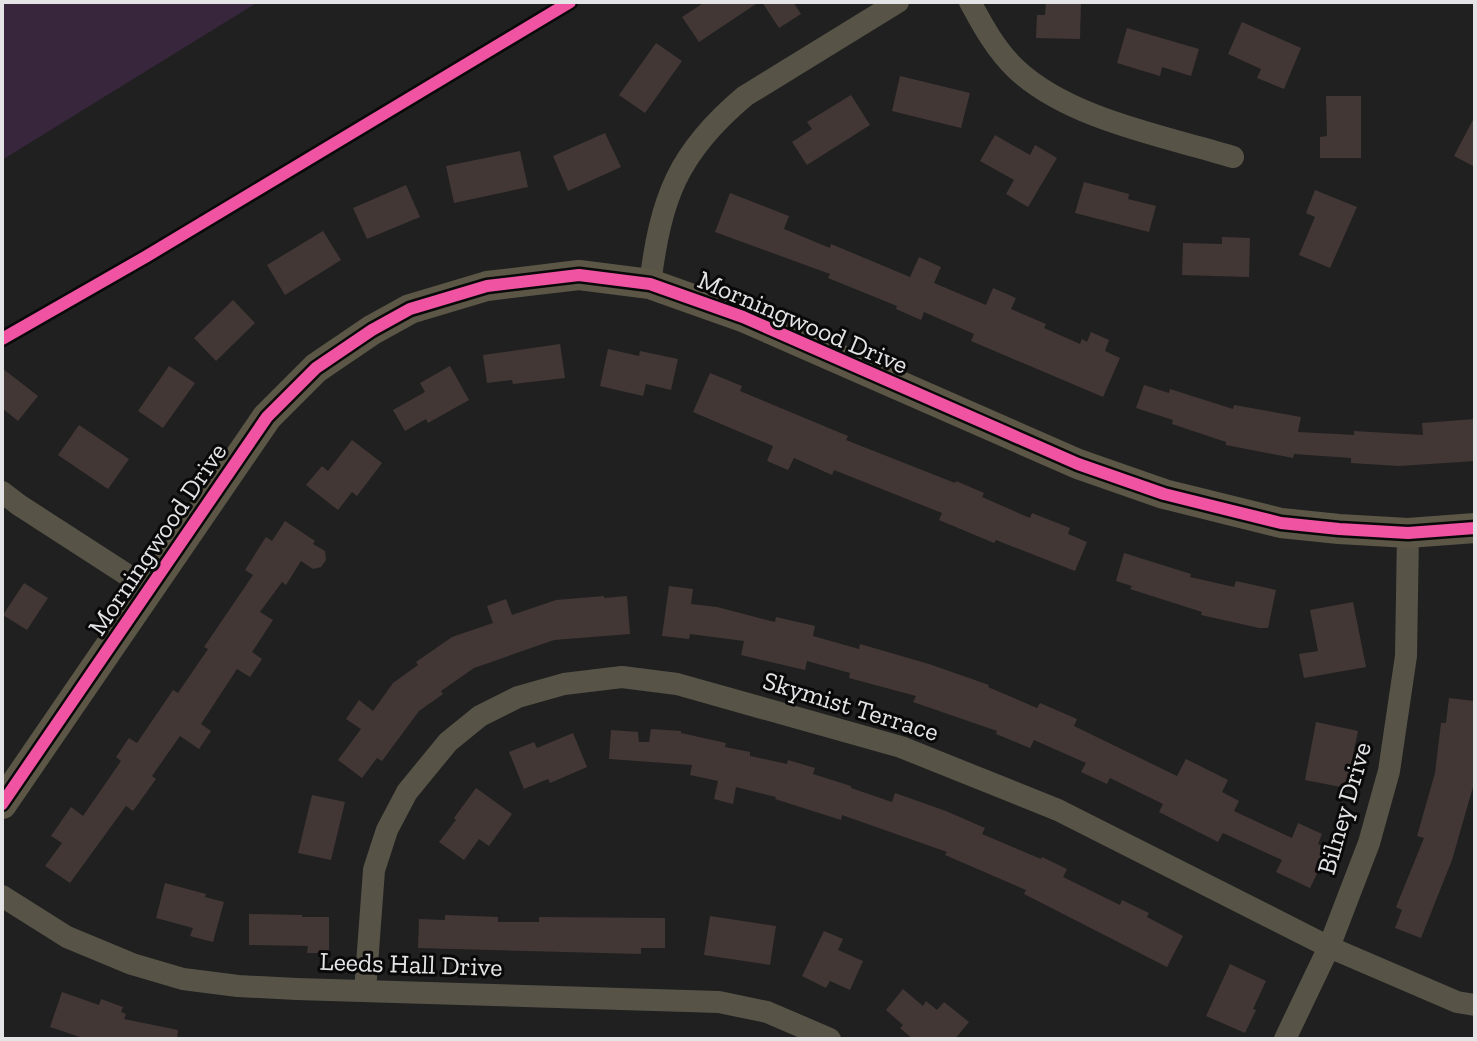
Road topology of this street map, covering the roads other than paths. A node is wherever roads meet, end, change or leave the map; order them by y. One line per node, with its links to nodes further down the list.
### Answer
1 (898, 2): 4 (street)
2 (970, 2): 3 (street)
3 (1233, 157)
4 (650, 284): 7 (street, Morningwood Drive); 8 (street, Morningwood Drive)
5 (2, 492): 8 (street)
6 (1475, 528): 7 (street, Morningwood Drive)
7 (1408, 533): 11 (street, Bilney Drive)
8 (149, 589): 9 (street, Morningwood Drive)
9 (2, 804)
10 (2, 896): 12 (street, Leeds Hall Drive)
11 (1329, 947): 12 (street, Skymist Terrace); 13 (street, Skymist Terrace); 15 (street, Bilney Drive)
12 (365, 991): 14 (street, Leeds Hall Drive)
13 (1475, 1005)
14 (830, 1039)
15 (1285, 1039)

